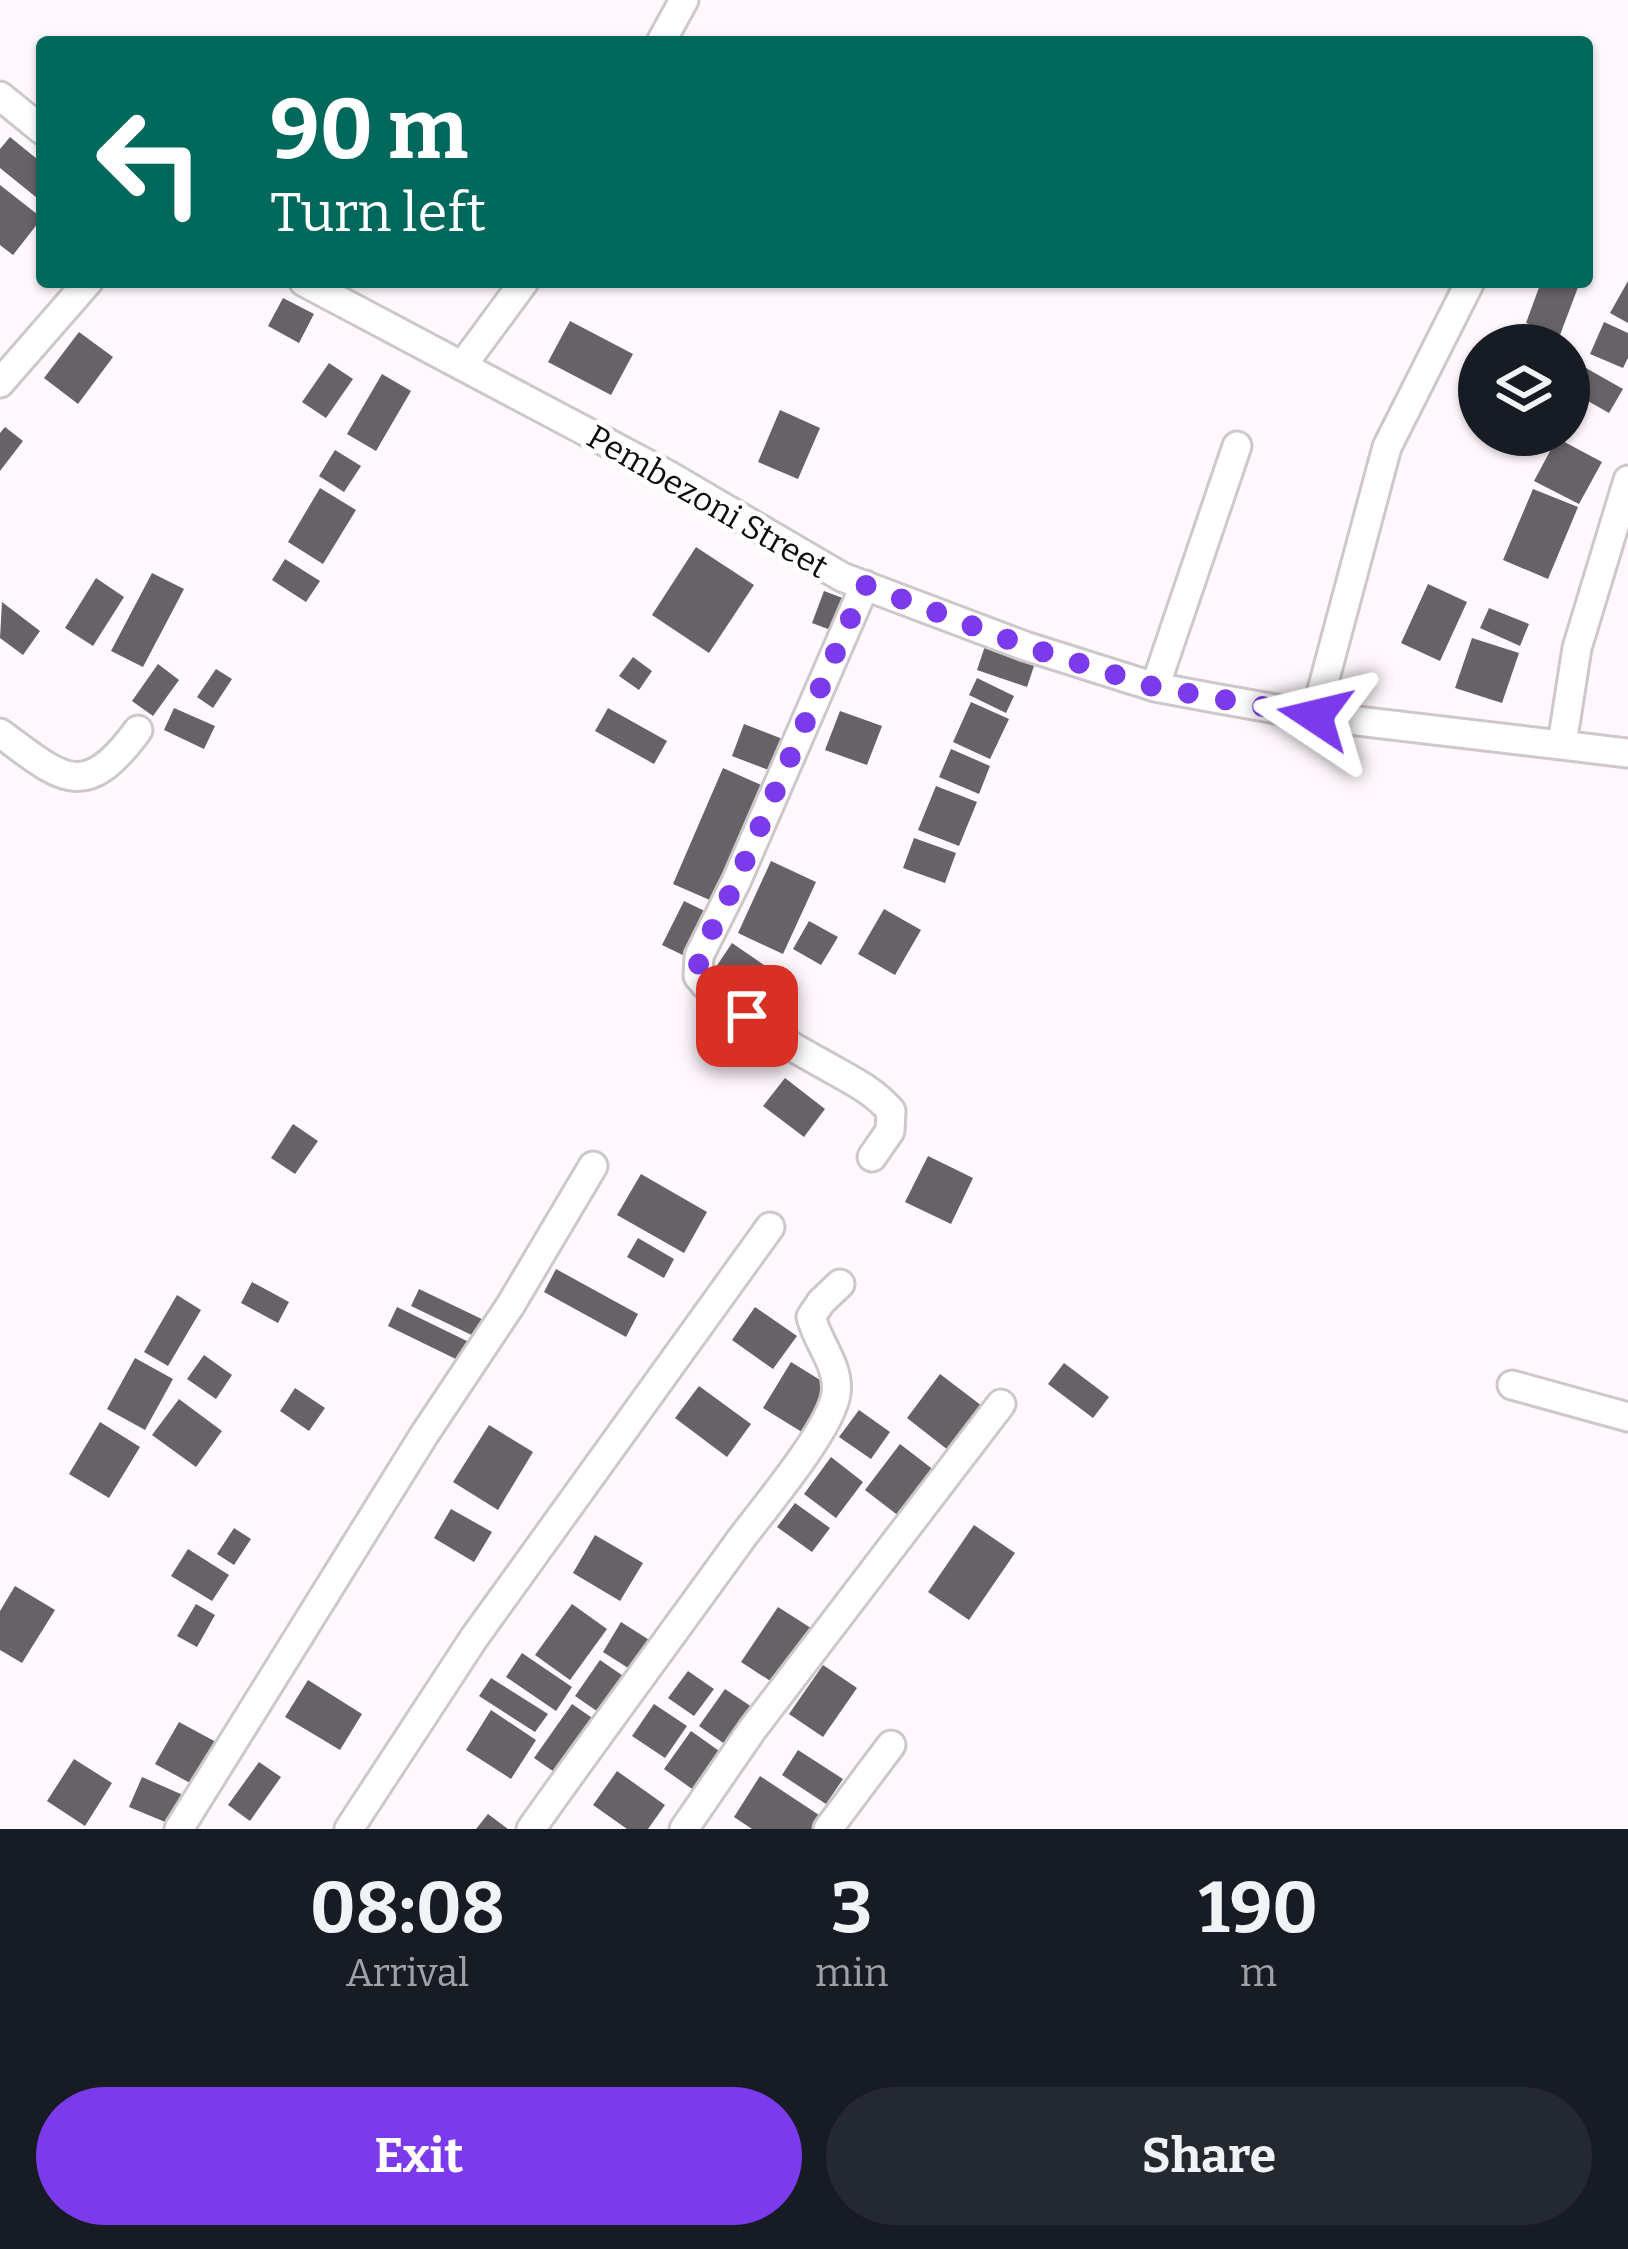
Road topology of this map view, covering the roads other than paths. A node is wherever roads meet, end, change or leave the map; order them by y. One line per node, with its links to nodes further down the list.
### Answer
1 (684, 0): 2 (street)
2 (664, 36)
3 (0, 96): 4 (street)
4 (36, 125)
5 (83, 288): 10 (street)
6 (315, 288): 9 (street, Pembezoni Street)
7 (520, 288): 9 (street)
8 (1467, 288): 15 (street)
9 (462, 366): 13 (street, Pembezoni Street)
10 (0, 383)
11 (1237, 446): 14 (street)
12 (1628, 480): 18 (street)
13 (865, 585): 14 (street, Pembezoni Street); 20 (street)
14 (1154, 687): 15 (street, Pembezoni Street)
15 (1315, 716): 18 (street, Pembezoni Street)
16 (138, 730): 17 (street)
17 (0, 733)
18 (1562, 745): 19 (street, Pembezoni Street)
19 (1628, 753)
20 (872, 1157)
21 (593, 1166): 28 (street)
22 (770, 1227): 29 (street)
23 (840, 1284): 30 (street)
24 (1512, 1385): 26 (street)
25 (1001, 1404): 31 (street)
26 (1628, 1417)
27 (890, 1745): 32 (street)
28 (179, 1829)
29 (349, 1829)
30 (531, 1829)
31 (684, 1829)
32 (828, 1829)

